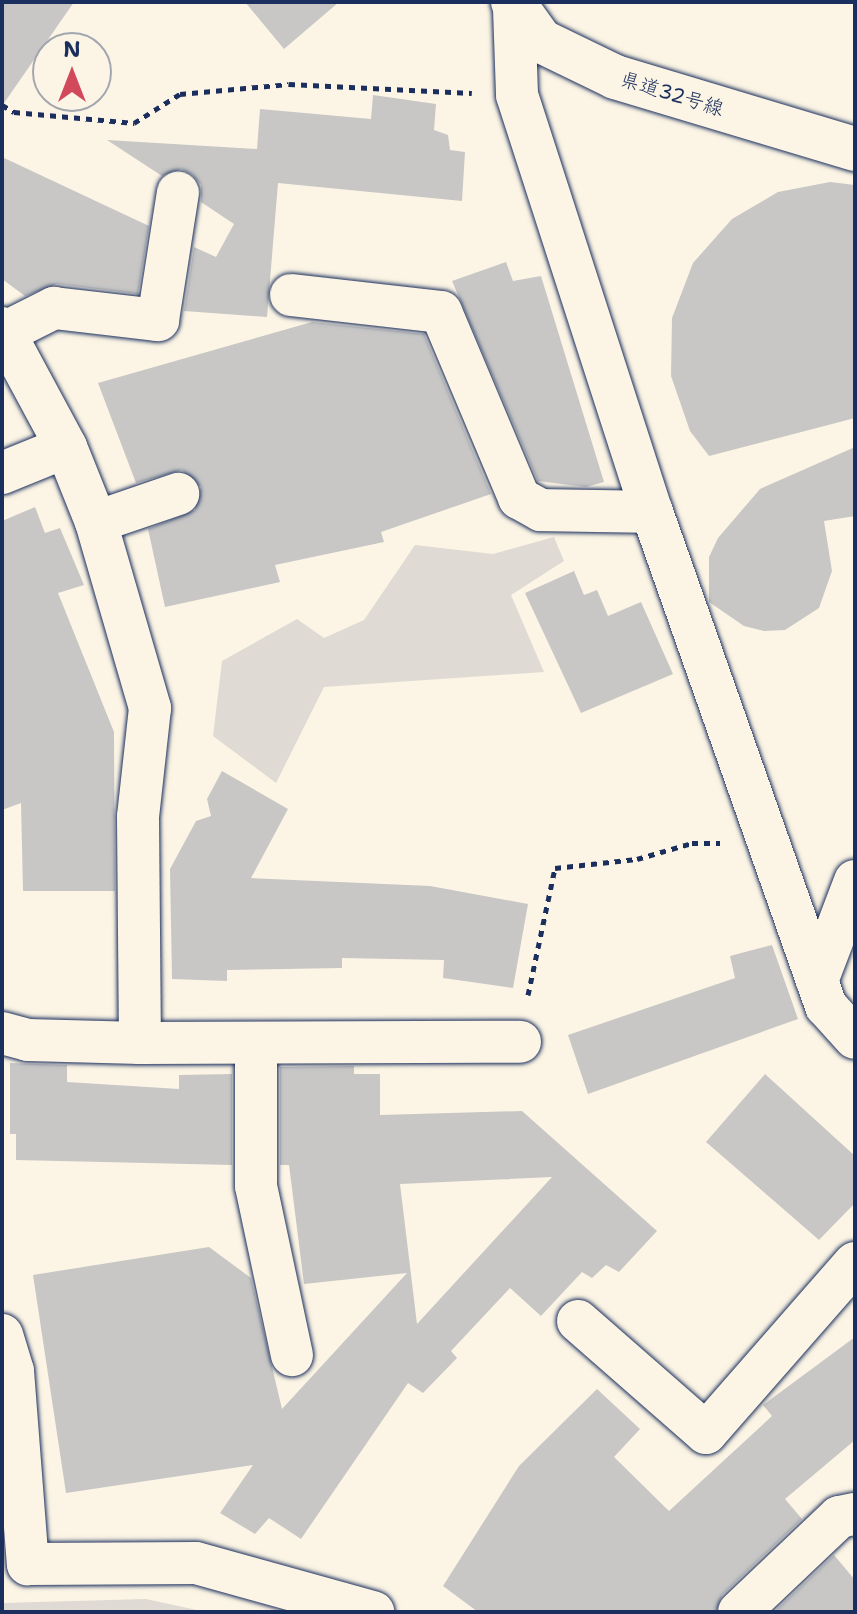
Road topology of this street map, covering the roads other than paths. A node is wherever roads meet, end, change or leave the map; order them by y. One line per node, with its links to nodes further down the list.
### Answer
1 (513, 5): 2 (main road, 県道32号線); 9 (street)
2 (855, 149)
3 (178, 193): 5 (street)
4 (291, 295): 9 (street)
5 (4, 330): 6 (street)
6 (66, 447): 7 (street); 10 (street)
7 (2, 473)
8 (178, 494): 10 (street)
9 (652, 512): 12 (street)
10 (96, 522): 16 (street)
11 (855, 881): 12 (street)
12 (817, 981): 14 (street)
13 (2, 1033): 16 (street)
14 (855, 1038)
15 (520, 1042): 17 (street)
16 (140, 1043): 17 (street)
17 (256, 1043): 21 (street)
18 (855, 1263): 19 (street)
19 (578, 1321)
20 (2, 1335): 23 (street)
21 (292, 1355)
22 (855, 1514): 24 (street)
23 (373, 1612)
24 (739, 1612)

